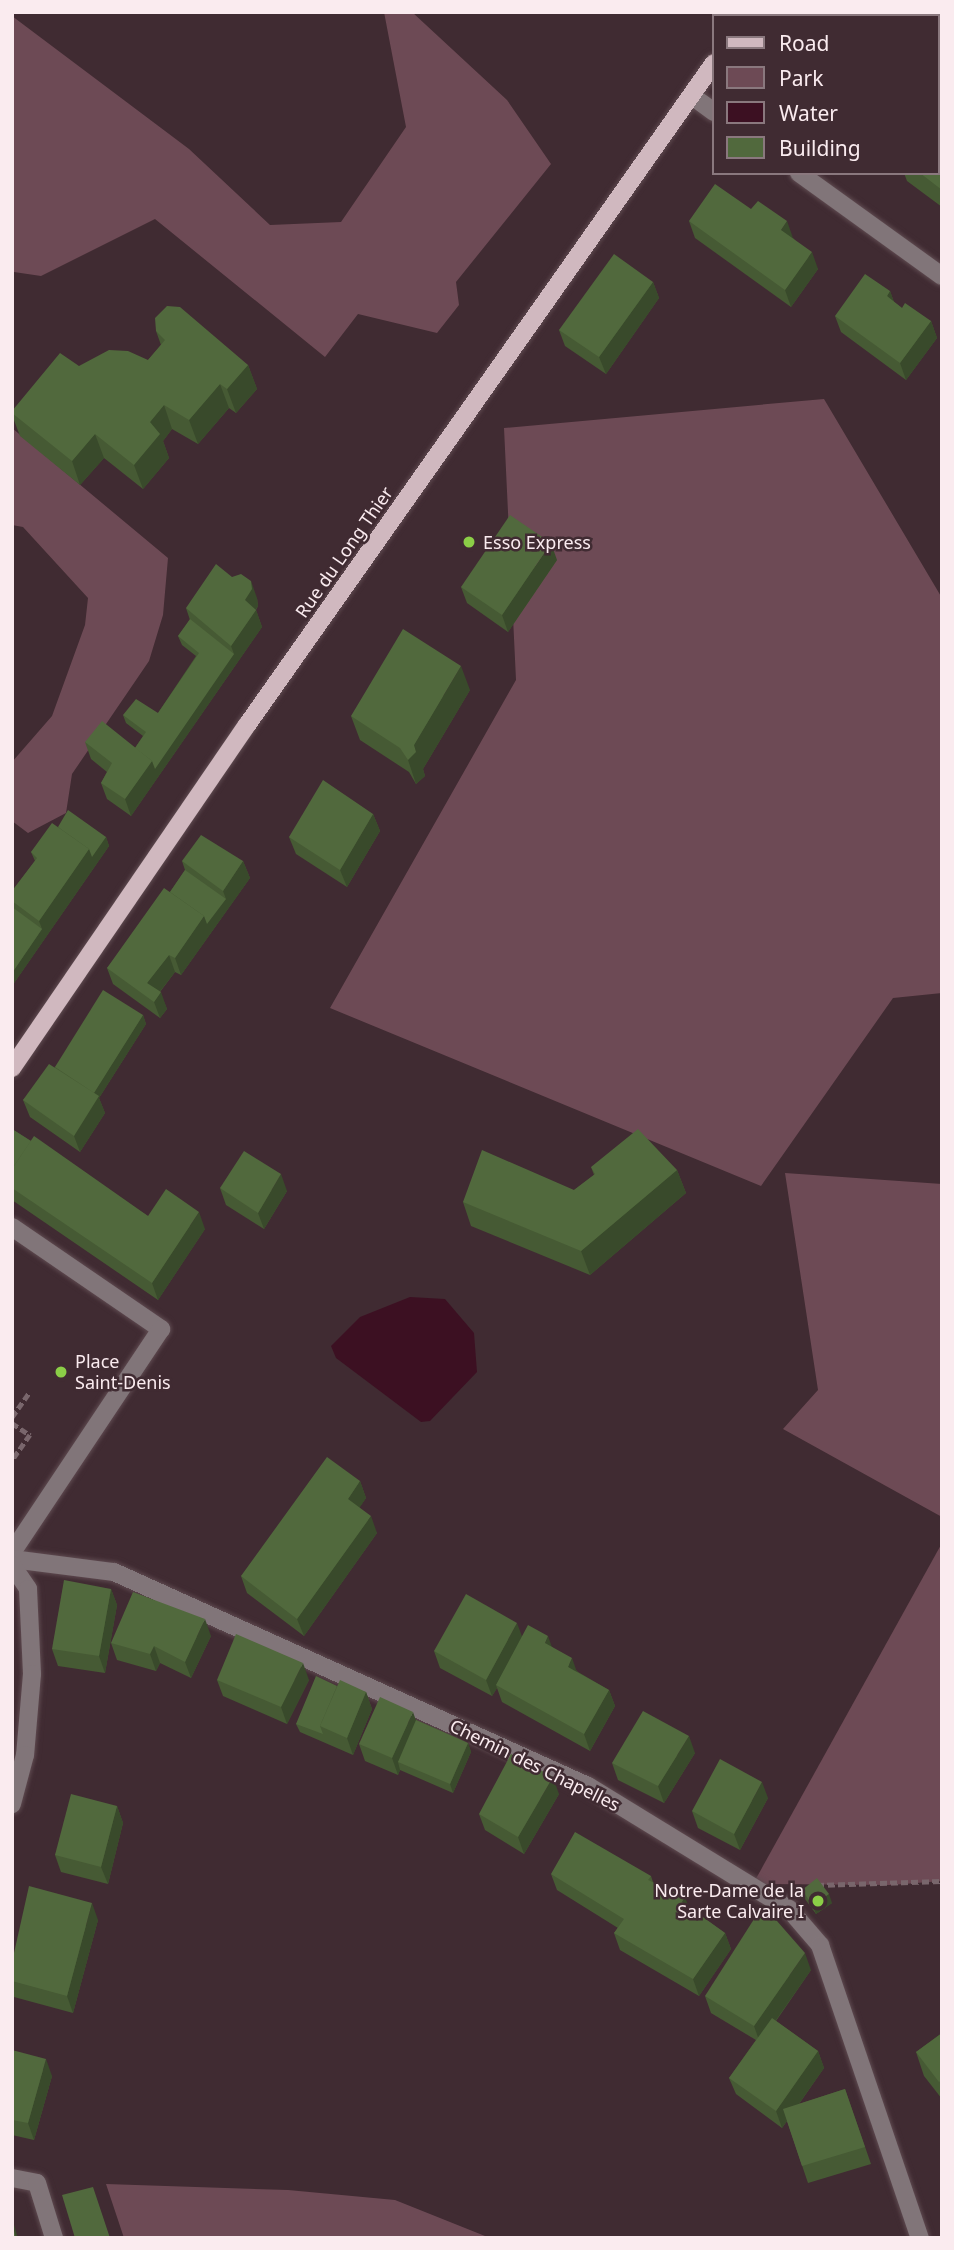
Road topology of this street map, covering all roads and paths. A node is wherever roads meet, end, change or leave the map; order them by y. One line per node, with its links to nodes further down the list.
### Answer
1 (712, 66): 2 (main road, Rue du Long Thier)
2 (692, 96): 3 (street); 6 (main road, Rue du Long Thier)
3 (712, 111)
4 (802, 175): 5 (street)
5 (942, 276)
6 (12, 1068)
7 (12, 1227): 12 (street)
8 (29, 1393): 9 (path)
9 (12, 1417)
10 (12, 1423): 11 (path)
11 (12, 1461)
12 (12, 1552)
13 (12, 1559): 20 (street, Chemin des Chapelles)
14 (12, 1565): 15 (street)
15 (12, 1804)
16 (942, 1881): 17 (path)
17 (809, 1885)
18 (12, 2178): 19 (street)
19 (54, 2238)
20 (920, 2238)

